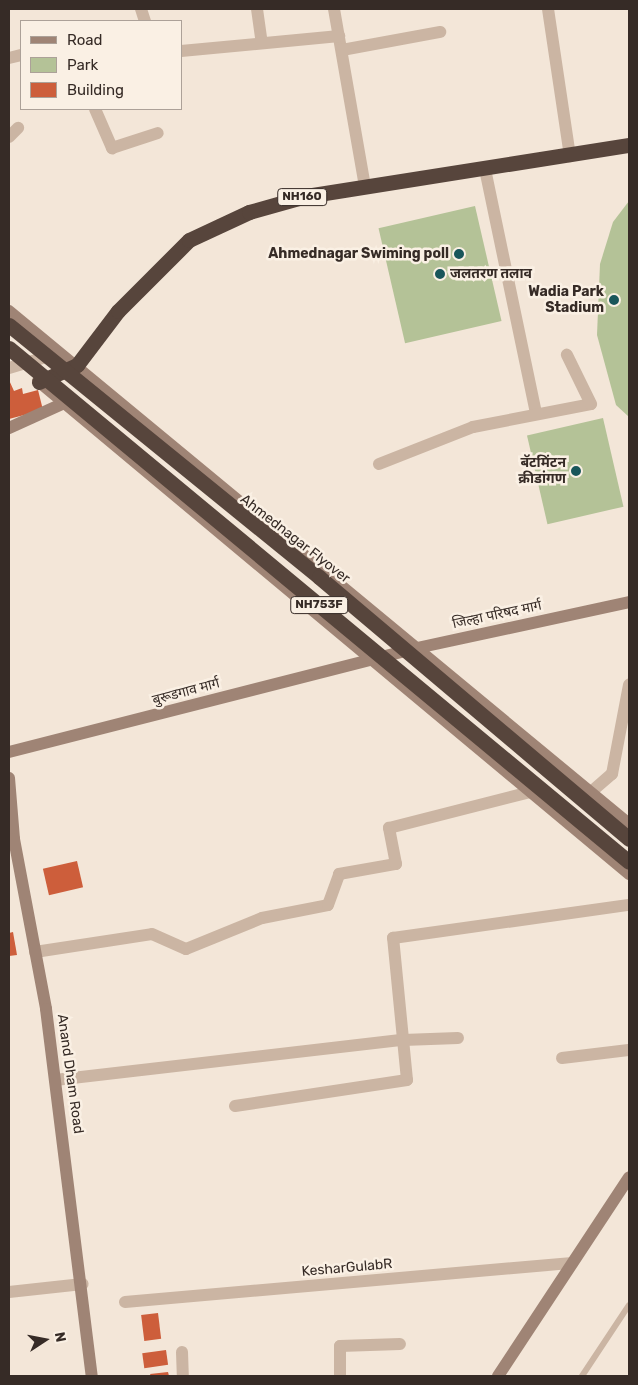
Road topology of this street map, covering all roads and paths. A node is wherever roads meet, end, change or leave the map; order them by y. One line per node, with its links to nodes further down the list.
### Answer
1 (257, 9): 6 (street)
2 (334, 9): 5 (street)
3 (548, 9): 12 (street)
4 (440, 32): 7 (street)
5 (339, 36): 6 (street); 7 (street)
6 (262, 44): 8 (street)
7 (342, 50): 14 (street)
8 (182, 51)
9 (96, 110): 10 (street)
10 (158, 132)
11 (629, 145): 12 (highway, NH160)
12 (570, 156): 13 (highway, NH160)
13 (485, 169): 14 (highway, NH160); 25 (street)
14 (365, 187): 21 (highway, NH160)
15 (9, 311): 18 (street)
16 (9, 325): 37 (highway, Ahmednagar Flyover / NH753F, bridge)
17 (9, 348): 38 (highway, NH753F, bridge)
18 (60, 353): 21 (street); 22 (street)
19 (566, 355): 25 (street)
20 (9, 356): 22 (street)
21 (77, 365): 23 (highway, NH160); 29 (street)
22 (14, 366): 23 (street)
23 (39, 382): 24 (street)
24 (64, 403): 26 (street); 30 (street)
25 (536, 414): 27 (street)
26 (9, 428)
27 (379, 464)
28 (629, 602): 29 (street, जिल्हा परिषद मार्ग)
29 (417, 648): 30 (street, जिल्हा परिषद मार्ग); 35 (street)
30 (372, 660): 32 (street, बुरूडगाव मार्ग); 34 (street)
31 (629, 685): 35 (street)
32 (9, 752)
33 (9, 778): 41 (street, Anand Dham Road)
34 (530, 792): 39 (street); 41 (street)
35 (591, 792): 36 (street)
36 (629, 824)
37 (629, 839)
38 (629, 862)
39 (629, 874)
40 (629, 905): 43 (street)
41 (35, 952): 46 (street, Anand Dham Road)
42 (458, 1038): 43 (street)
43 (403, 1040): 46 (street); 47 (street)
44 (629, 1050): 45 (street)
45 (562, 1058)
46 (55, 1080): 50 (street, Anand Dham Road)
47 (234, 1106)
48 (629, 1177): 49 (street)
49 (572, 1264): 52 (street, KesharGulabR); 59 (street)
50 (82, 1284): 51 (street); 56 (street, Anand Dham Road)
51 (9, 1292)
52 (125, 1302)
53 (629, 1306): 60 (lane)
54 (400, 1344): 58 (street)
55 (182, 1352): 57 (street)
56 (92, 1376)
57 (183, 1376)
58 (340, 1376)
59 (498, 1376)
60 (582, 1376)

